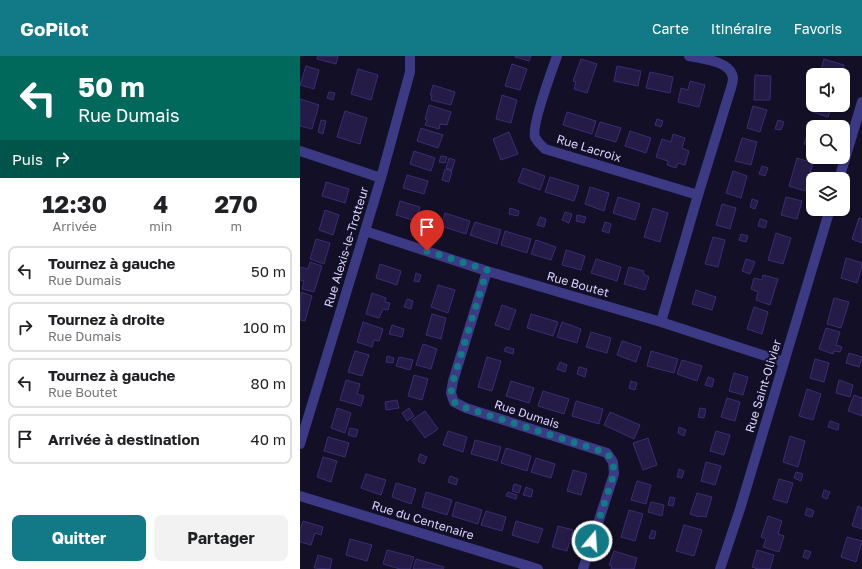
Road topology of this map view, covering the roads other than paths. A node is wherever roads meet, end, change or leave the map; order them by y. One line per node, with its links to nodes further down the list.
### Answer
1 (410, 56): 7 (street, Rue Alexis-le-Trotteur)
2 (557, 56): 8 (street, Rue Lacroix)
3 (689, 56): 8 (street)
4 (862, 102): 6 (street)
5 (300, 151): 7 (street)
6 (841, 172)
7 (381, 178): 10 (street, Rue Alexis-le-Trotteur)
8 (698, 195): 12 (street)
9 (828, 216): 13 (street, Rue Saint-Olivier)
10 (365, 231): 11 (street, Rue Boutet); 14 (street, Rue Alexis-le-Trotteur)
11 (487, 270): 12 (street, Rue Boutet); 17 (street, Rue Dumais)
12 (662, 322): 13 (street, Rue Boutet)
13 (784, 362): 18 (street, Rue Saint-Olivier)
14 (300, 444)
15 (300, 496): 16 (street, Rue du Centenaire)
16 (538, 569)
17 (583, 569)
18 (720, 569)

